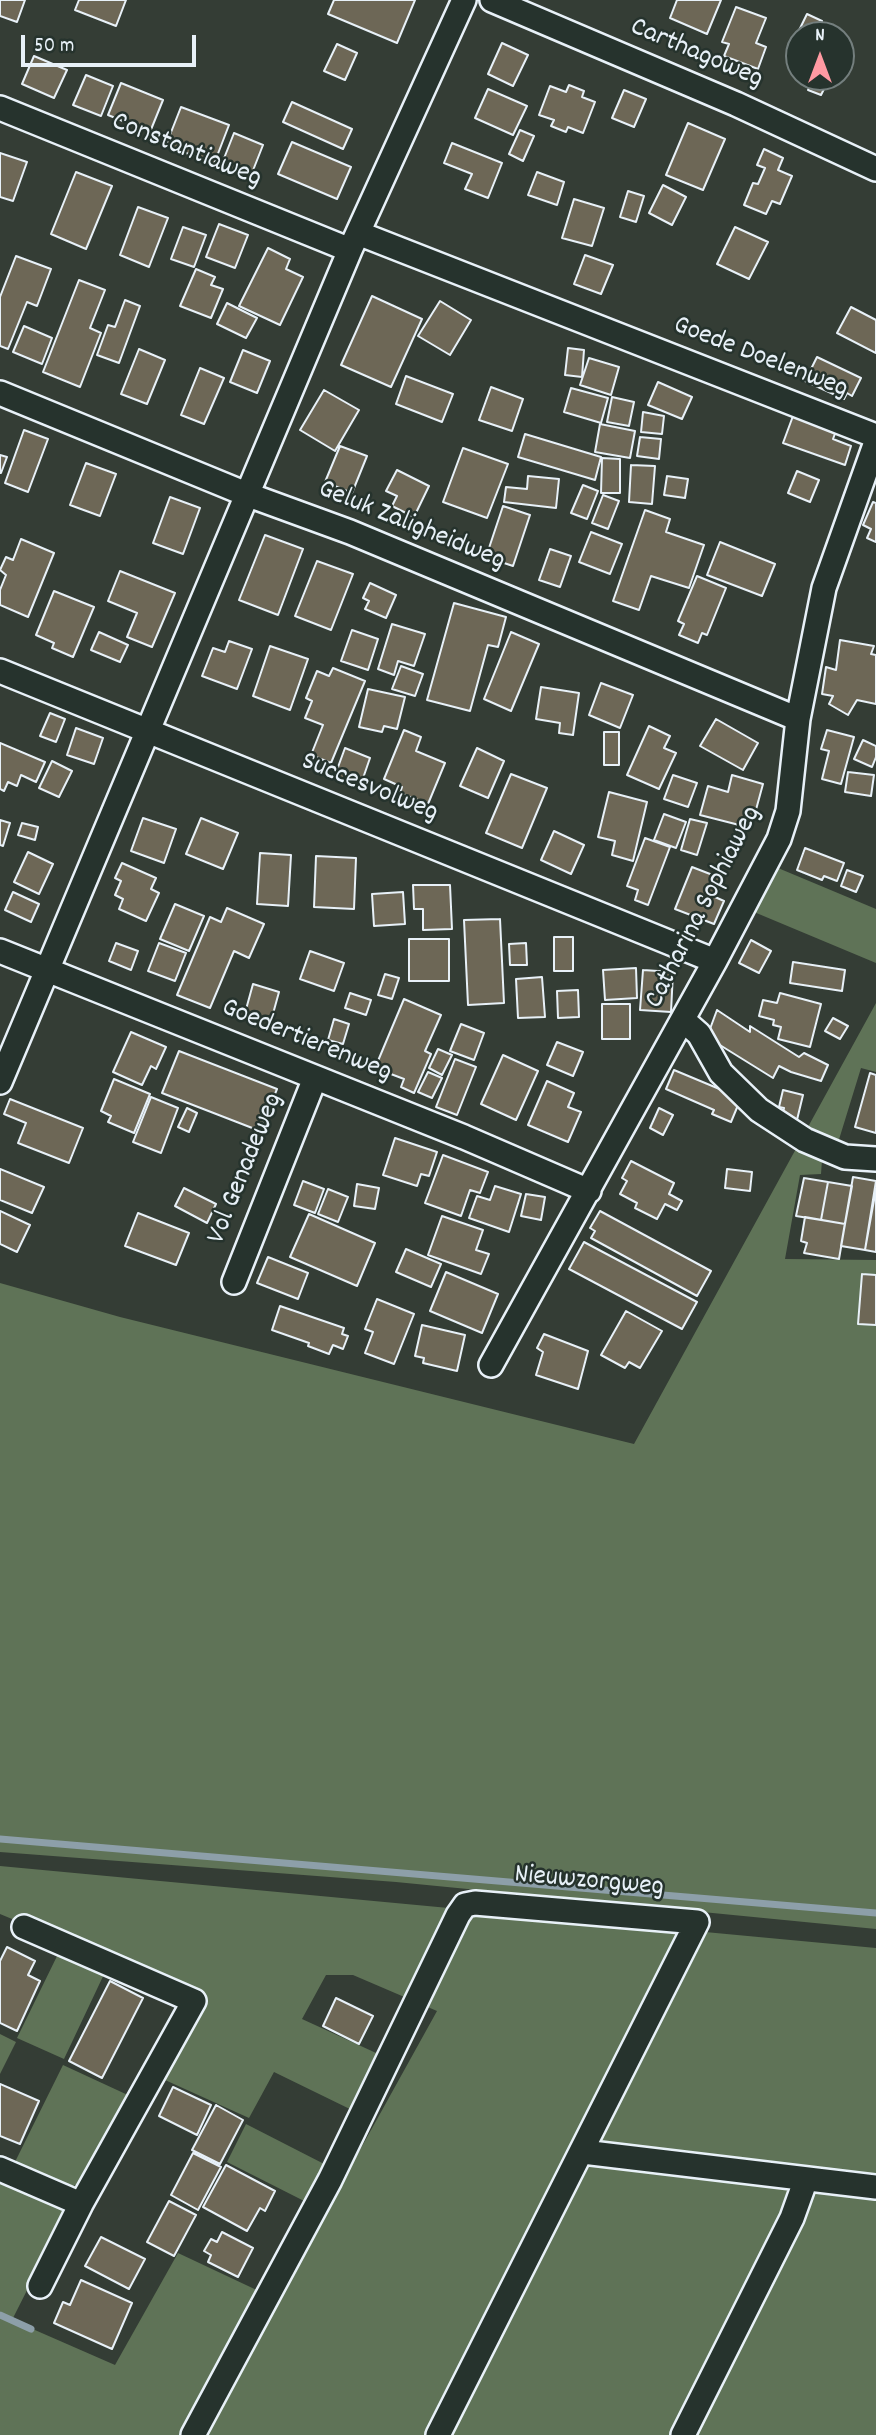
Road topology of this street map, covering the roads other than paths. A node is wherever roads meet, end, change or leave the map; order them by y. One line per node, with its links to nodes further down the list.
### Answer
1 (464, 0): 5 (street)
2 (492, 0): 4 (street, Carthagoweg)
3 (0, 108): 5 (street, Constantiaweg)
4 (876, 169)
5 (354, 242): 6 (street, Constantiaweg); 10 (street)
6 (624, 338): 8 (street, Goede Doelenweg)
7 (0, 393): 10 (street, Geluk Zaligheidweg)
8 (876, 436)
9 (876, 442): 12 (street, Catharina Sophiaweg)
10 (246, 494): 12 (street, Geluk Zaligheidweg); 13 (street)
11 (0, 671): 13 (street, Succesvolweg)
12 (798, 719): 15 (street, Catharina Sophiaweg)
13 (148, 732): 15 (street, Succesvolweg); 16 (street)
14 (0, 951): 16 (street, Goedertierenweg)
15 (715, 961): 17 (street, Catharina Sophiaweg)
16 (47, 970): 18 (street, Goedertierenweg); 19 (street)
17 (683, 1020): 20 (street); 21 (street, Catharina Sophiaweg)
18 (315, 1078): 21 (street, Goedertierenweg); 22 (street, Vol Genadeweg)
19 (0, 1082)
20 (876, 1159)
21 (589, 1191): 23 (street, Catharina Sophiaweg)
22 (234, 1282)
23 (491, 1365)
24 (24, 1927): 29 (street)
25 (583, 2152): 27 (street); 31 (street, Nieuwzorgweg); 32 (street)
26 (0, 2169): 29 (street)
27 (806, 2179): 28 (street); 33 (street)
28 (876, 2187)
29 (81, 2204): 30 (street)
30 (40, 2286)
31 (193, 2435)
32 (438, 2435)
33 (683, 2435)

